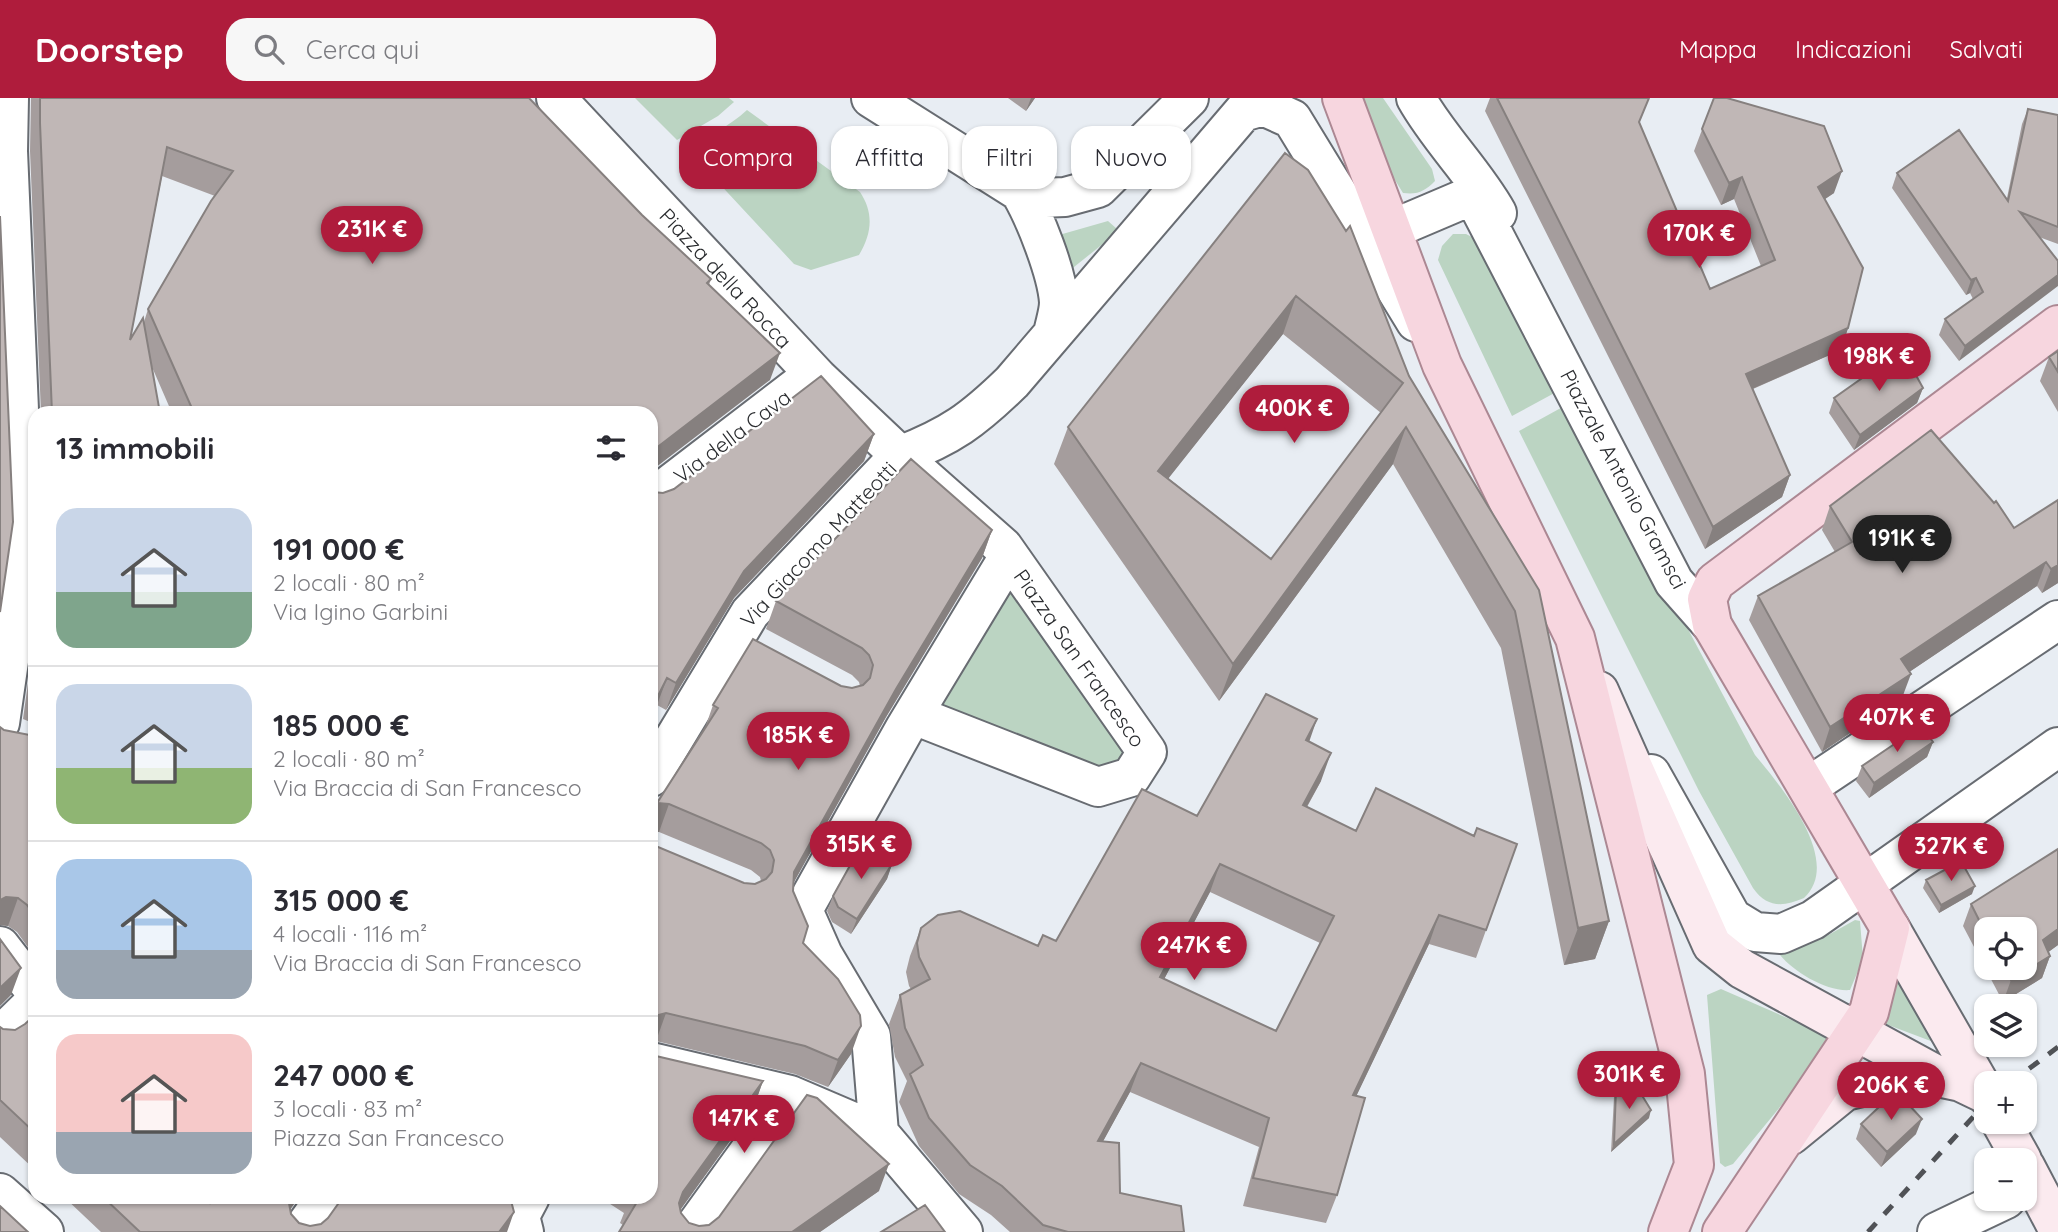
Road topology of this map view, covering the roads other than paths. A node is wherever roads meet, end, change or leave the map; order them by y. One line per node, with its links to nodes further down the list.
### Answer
1 (9, 98): 15 (street)
2 (556, 98): 12 (street, Piazza della Rocca)
3 (871, 98): 7 (street)
4 (1189, 98): 7 (street)
5 (1342, 98): 8 (main road)
6 (1416, 98): 18 (street, Piazzale Antonio Gramsci)
7 (1020, 192): 10 (street)
8 (1393, 229): 11 (main road); 20 (street, Piazzale Antonio Gramsci)
9 (2058, 324): 18 (main road)
10 (1054, 329): 11 (street); 13 (street)
11 (1442, 365): 22 (main road)
12 (814, 374): 13 (street, Piazza della Rocca); 14 (street, Via della Cava)
13 (899, 456): 16 (street, Piazza della Rocca); 21 (street, Via Giacomo Matteotti)
14 (658, 494)
15 (28, 516)
16 (1009, 556): 24 (street); 24 (street, Piazza San Francesco)
17 (28, 568): 25 (street)
18 (1715, 582): 20 (main road)
19 (2058, 620): 28 (street)
20 (1712, 625): 28 (main road, Piazzale Antonio Gramsci)
21 (734, 636): 23 (street); 27 (street, Via Giacomo Matteotti)
22 (1575, 638): 31 (street); 36 (main road); 49 (main road)
23 (771, 656)
24 (908, 724): 43 (street)
25 (8, 733)
26 (2058, 747): 30 (street)
27 (658, 765)
28 (1808, 787): 29 (main road, Piazzale Antonio Gramsci)
29 (1832, 829): 30 (main road, Piazzale Antonio Gramsci); 31 (street)
30 (1866, 886): 31 (street); 32 (main road, Piazzale Antonio Gramsci)
31 (1813, 920)
32 (1890, 928): 36 (main road); 39 (main road)
33 (0, 946): 34 (street)
34 (28, 982)
35 (28, 1009): 37 (street)
36 (1859, 1031): 40 (main road); 44 (main road)
37 (0, 1036)
38 (658, 1064): 42 (street)
39 (1974, 1073)
40 (1942, 1078): 41 (main road); 44 (main road)
41 (1974, 1088)
42 (790, 1095): 43 (street); 53 (street)
43 (879, 1133): 54 (street)
44 (1785, 1140): 55 (main road)
45 (0, 1192): 51 (street)
46 (2037, 1194): 50 (main road)
47 (321, 1204): 52 (street)
48 (1974, 1211): 56 (street)
49 (1670, 1229)
50 (2058, 1229)
51 (44, 1232)
52 (301, 1232)
53 (691, 1232)
54 (963, 1232)
55 (1722, 1232)
56 (1937, 1232)

